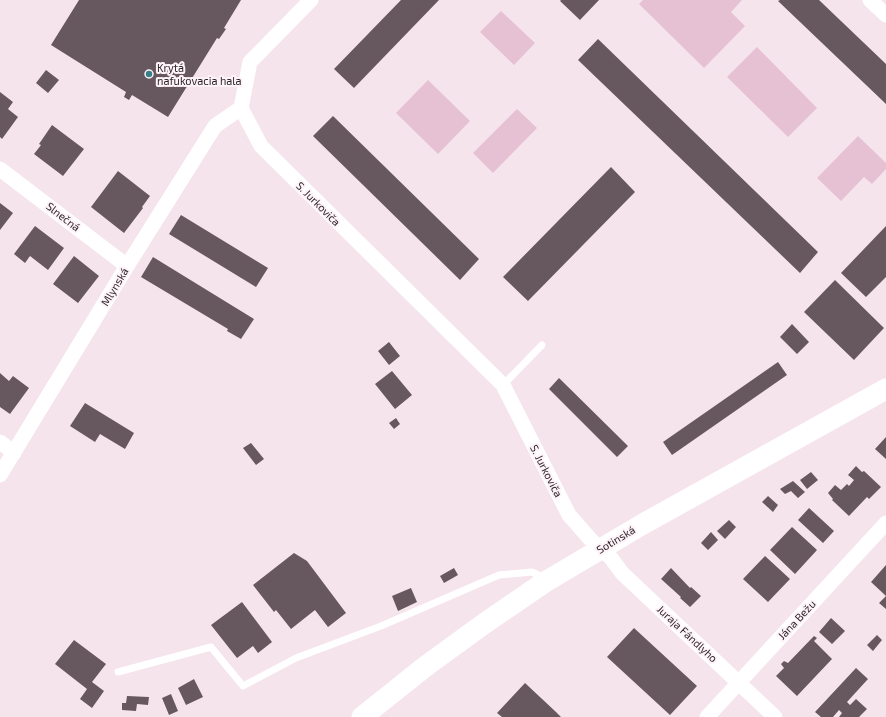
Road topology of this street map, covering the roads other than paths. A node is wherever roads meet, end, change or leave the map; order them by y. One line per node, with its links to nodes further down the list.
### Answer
1 (311, 0): 4 (street)
2 (870, 0): 3 (street)
3 (886, 15)
4 (241, 108): 6 (street, Mlynská); 8 (street, S. Jurkoviča)
5 (0, 169): 6 (street, Slnečná)
6 (127, 266): 11 (street, Mlynská)
7 (542, 345): 8 (lane)
8 (503, 385): 14 (street, S. Jurkoviča)
9 (886, 389): 14 (main road, Sotinská)
10 (0, 442): 11 (street)
11 (14, 453): 12 (street, Mlynská)
12 (0, 475)
13 (886, 522): 17 (street, Jána Bežu)
14 (601, 549): 15 (main road, Sotinská); 17 (street, Juraja Fándlyho)
15 (545, 582): 16 (lane); 18 (main road, Sotinská)
16 (118, 672)
17 (739, 682): 19 (street, Jána Bežu); 20 (street, Juraja Fándlyho)
18 (362, 717)
19 (707, 717)
20 (776, 717)

